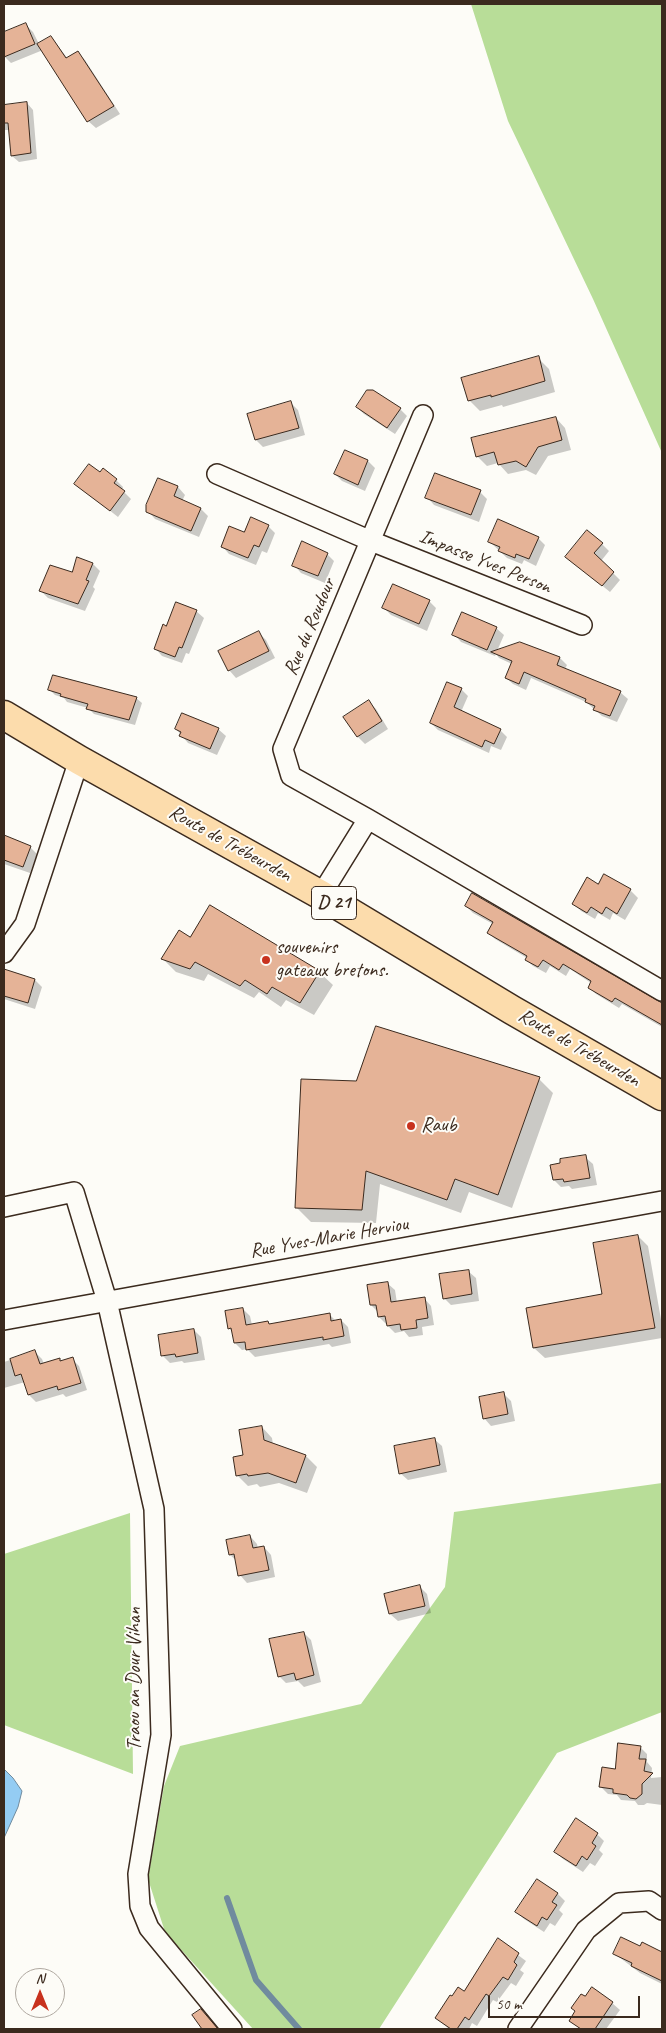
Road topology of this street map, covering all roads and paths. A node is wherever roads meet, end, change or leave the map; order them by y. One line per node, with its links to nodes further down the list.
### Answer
1 (423, 415): 3 (street, Rue du Roudour)
2 (217, 474): 3 (street, Impasse Yves Person)
3 (372, 541): 4 (street, Impasse Yves Person); 7 (street, Rue du Roudour)
4 (582, 626)
5 (4, 715): 6 (main road, Route de Trébeurden / D 21)
6 (79, 760): 8 (main road, Route de Trébeurden / D 21); 9 (street)
7 (368, 819): 8 (street); 10 (street, Rue du Roudour)
8 (321, 896): 11 (main road, Route de Trébeurden / D 21)
9 (4, 953)
10 (662, 992)
11 (662, 1096)
12 (662, 1201): 14 (street, Rue Yves-Marie Herviou)
13 (4, 1207): 14 (street, Traou an Dour Vihan)
14 (107, 1301): 15 (street, Rue Yves-Marie Herviou); 17 (street, Traou an Dour Vihan)
15 (4, 1320)
16 (662, 1910): 18 (street)
17 (232, 2029)
18 (518, 2029)

